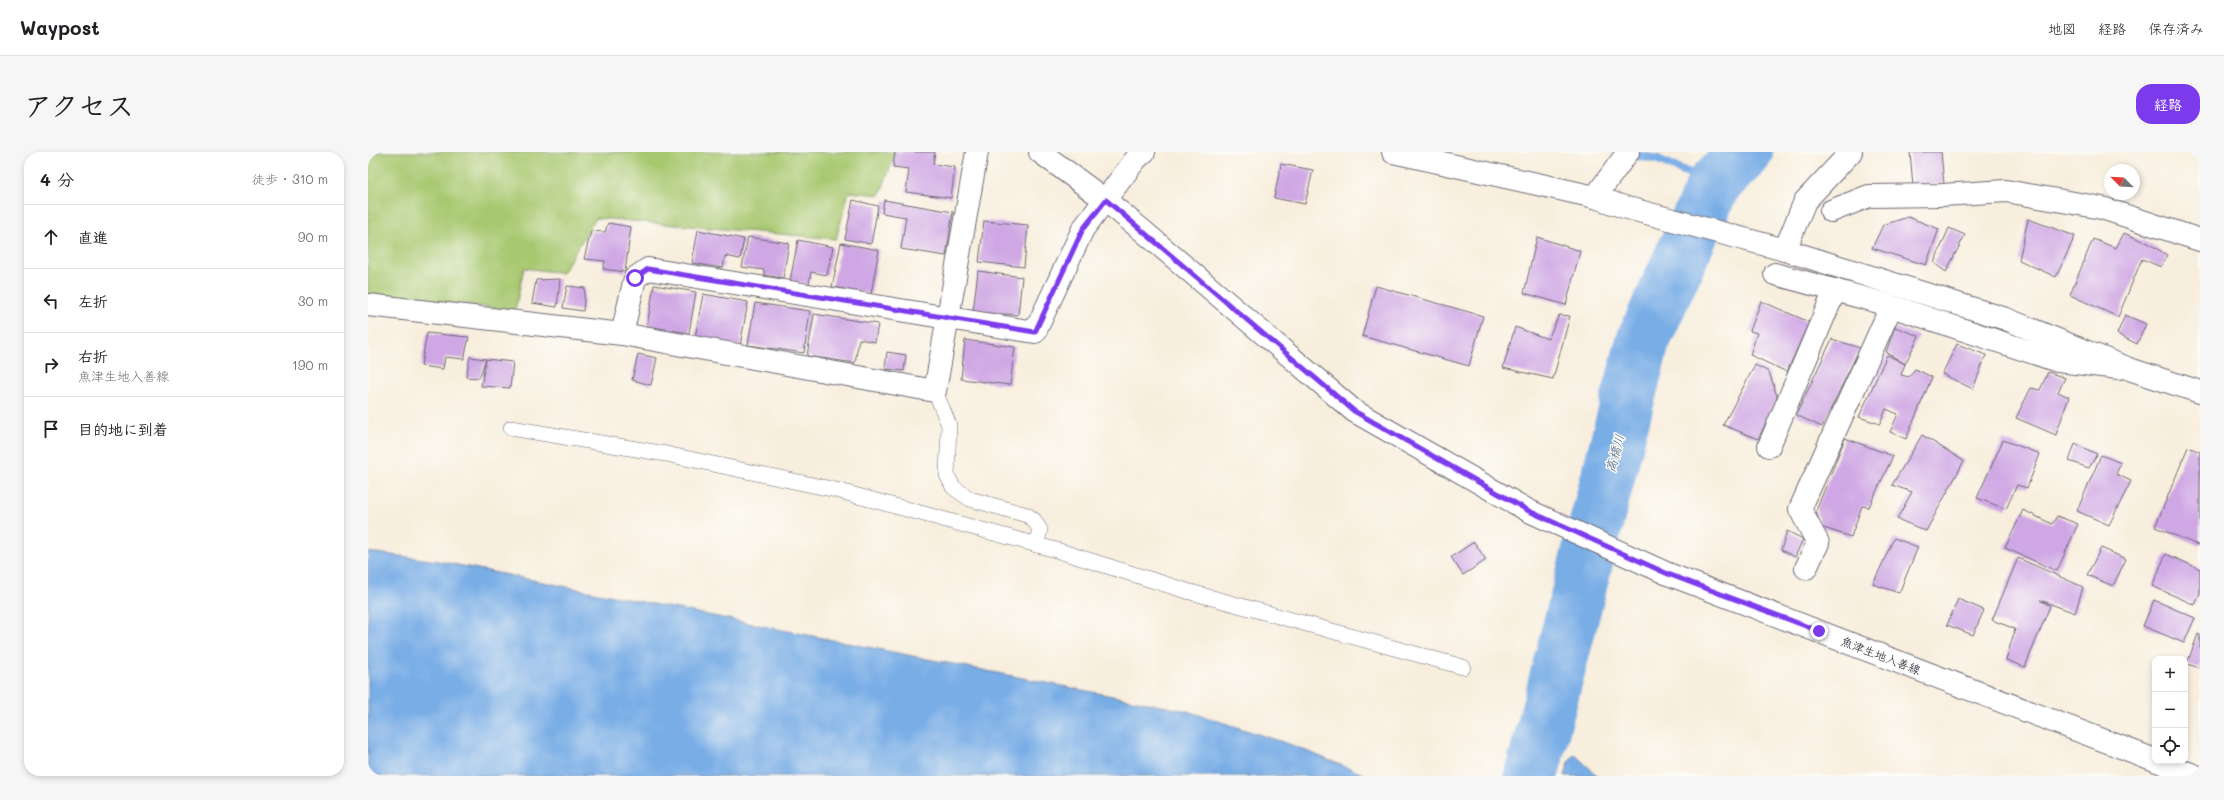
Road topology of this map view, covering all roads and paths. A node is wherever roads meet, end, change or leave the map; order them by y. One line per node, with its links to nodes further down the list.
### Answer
1 (977, 152): 16 (street)
2 (1040, 152): 8 (street, 魚津生地入善線)
3 (1144, 152): 8 (street)
4 (1393, 152): 7 (street)
5 (1628, 152): 7 (street)
6 (1851, 152): 11 (street)
7 (1595, 197): 11 (street)
8 (1106, 200): 16 (street); 26 (street, 魚津生地入善線)
9 (1831, 211): 10 (street)
10 (2200, 240)
11 (1785, 250): 18 (street)
12 (1775, 274): 13 (street)
13 (1835, 290): 15 (street); 22 (street)
14 (368, 305): 17 (street)
15 (1891, 307): 18 (street); 24 (street)
16 (948, 317): 17 (street); 19 (street)
17 (622, 334): 19 (street)
18 (2132, 370): 20 (street)
19 (935, 391): 23 (lane)
20 (2200, 392)
21 (511, 428): 23 (lane)
22 (1769, 446)
23 (1036, 545): 25 (lane)
24 (1806, 568)
25 (1463, 667)
26 (2152, 759)
27 (2164, 764): 28 (street, 魚津生地入善線)
28 (2196, 776)

